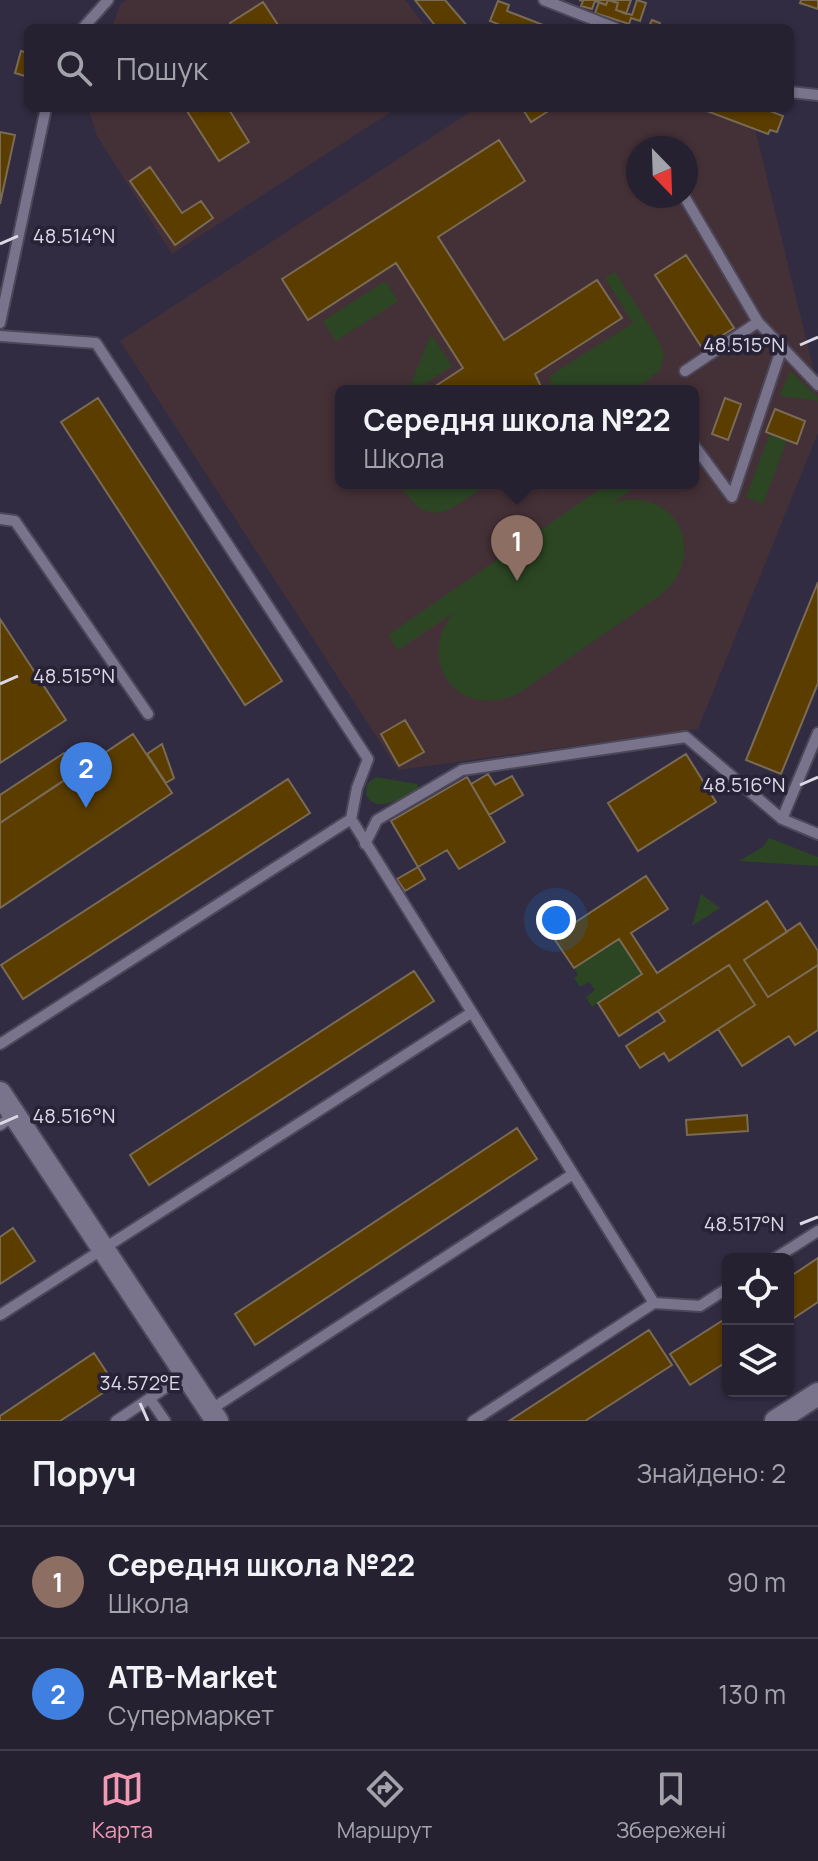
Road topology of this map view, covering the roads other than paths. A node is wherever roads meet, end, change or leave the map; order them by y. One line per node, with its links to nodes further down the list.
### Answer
1 (108, 0): 3 (lane)
2 (544, 0): 4 (lane)
3 (87, 24)
4 (605, 24)
5 (794, 92): 6 (lane)
6 (818, 95)
7 (45, 112): 10 (lane)
8 (691, 208): 9 (lane)
9 (758, 322): 12 (lane); 13 (lane)
10 (0, 323)
11 (0, 336): 19 (lane)
12 (782, 347): 14 (lane); 15 (lane)
13 (685, 371)
14 (818, 385)
15 (699, 452)
16 (0, 519): 17 (lane)
17 (148, 714)
18 (818, 733): 20 (lane)
19 (351, 819): 22 (lane); 24 (lane)
20 (782, 819): 21 (lane); 22 (lane)
21 (818, 834)
22 (365, 844): 23 (lane)
23 (471, 1013): 27 (lane); 29 (lane)
24 (0, 1044)
25 (0, 1093): 26 (street)
26 (8, 1120): 29 (street)
27 (573, 1174): 32 (lane); 37 (lane)
28 (818, 1231): 30 (lane)
29 (103, 1248): 33 (lane); 34 (street)
30 (783, 1253)
31 (722, 1292): 32 (lane)
32 (654, 1303): 40 (lane)
33 (0, 1315)
34 (186, 1374): 36 (lane); 37 (street)
35 (818, 1394): 41 (street)
36 (150, 1399): 38 (lane); 39 (lane)
37 (213, 1415)
38 (116, 1421)
39 (165, 1421)
40 (473, 1421)
41 (776, 1421)

